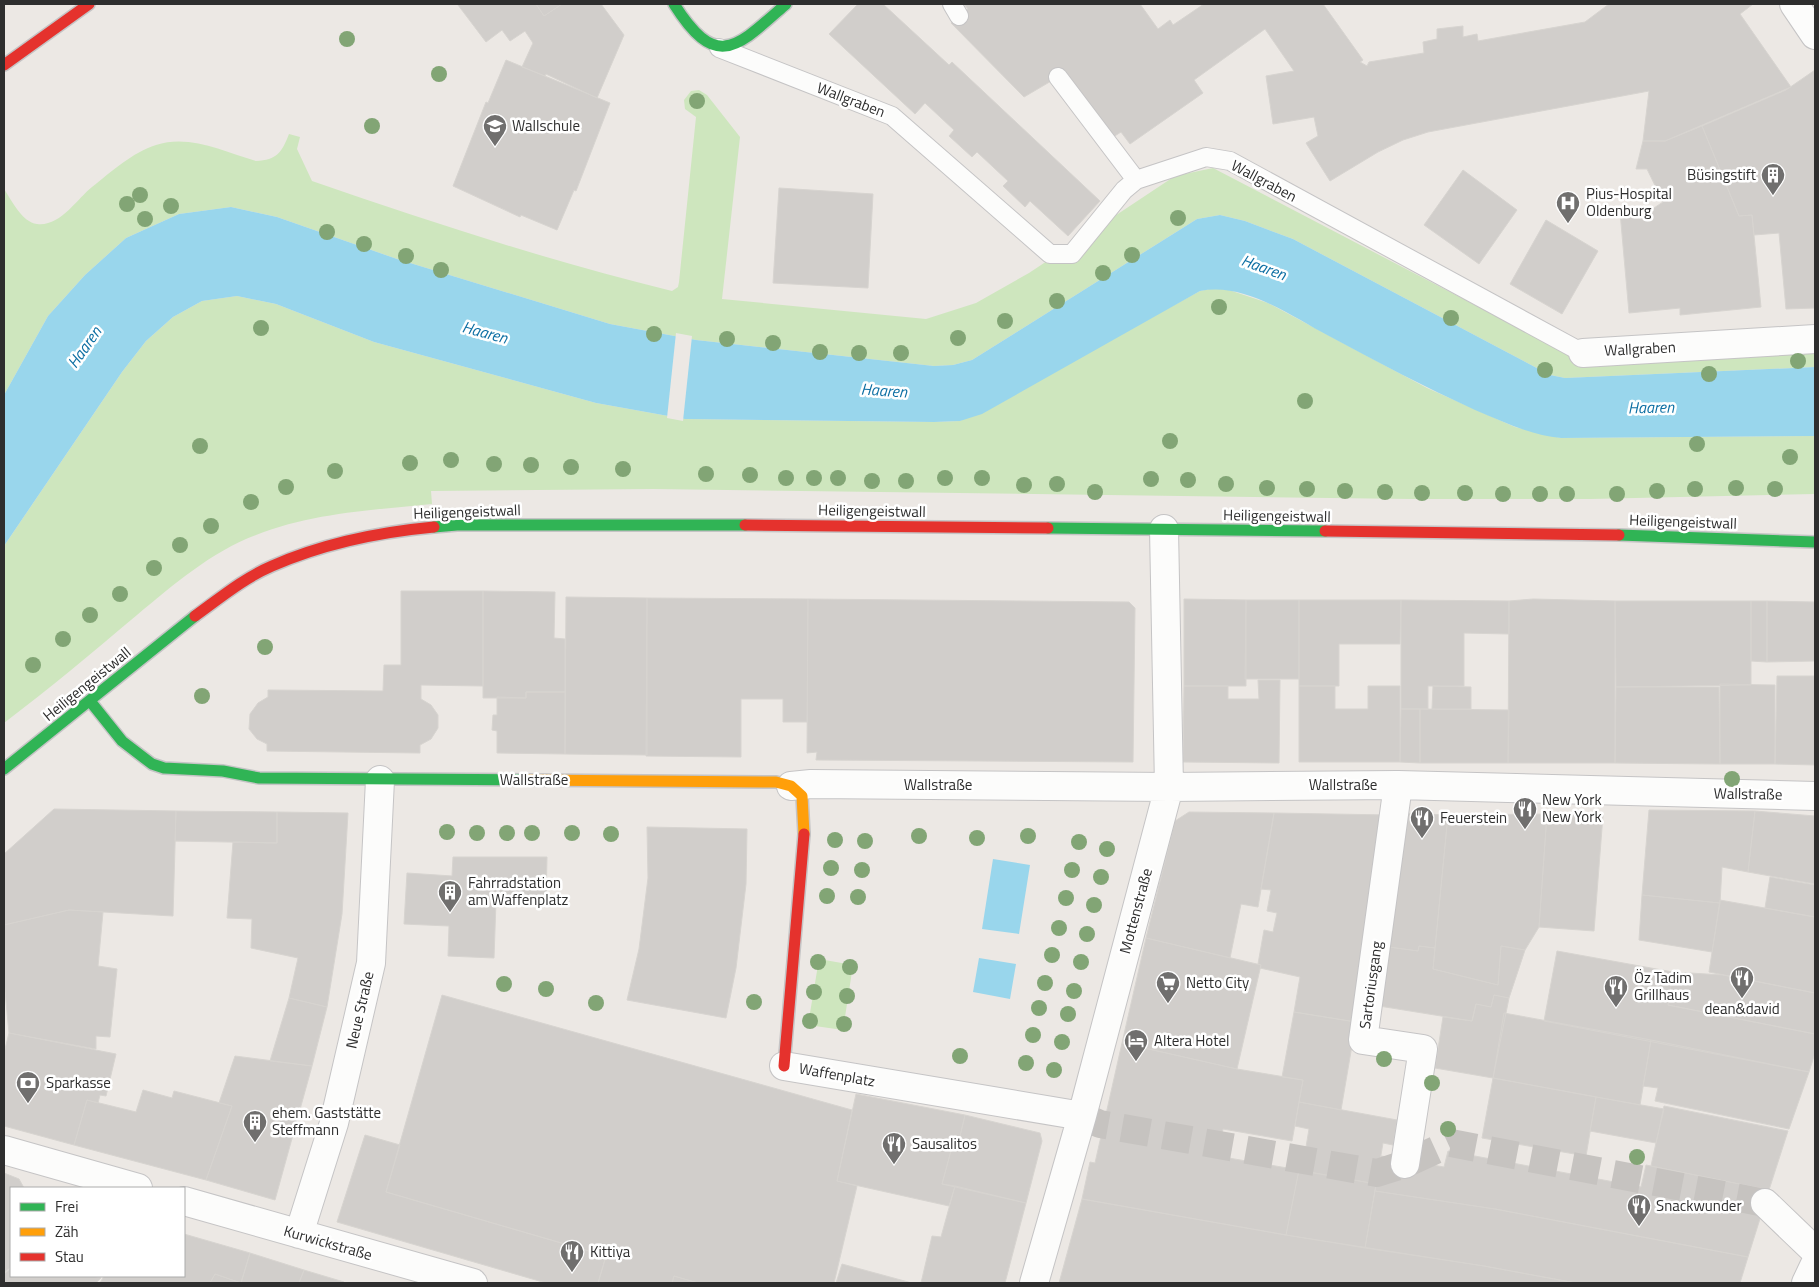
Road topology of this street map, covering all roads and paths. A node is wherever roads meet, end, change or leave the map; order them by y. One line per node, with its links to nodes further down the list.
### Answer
1 (89, 4): 7 (main road)
2 (674, 4): 6 (main road)
3 (786, 4): 6 (main road)
4 (1794, 4): 5 (street)
5 (1815, 36)
6 (716, 47): 9 (lane, Wallgraben)
7 (4, 65)
8 (1058, 77): 9 (lane)
9 (1136, 180): 11 (lane, Wallgraben)
10 (1815, 339): 11 (street, Wallgraben)
11 (1583, 353)
12 (1164, 529): 13 (main road, Heiligengeistwall); 14 (main road, Heiligengeistwall); 19 (street, Mottenstraße)
13 (1815, 542)
14 (90, 701): 15 (main road, Heiligengeistwall); 16 (main road, Wallstraße)
15 (4, 770)
16 (380, 780): 18 (main road, Wallstraße); 28 (street, Neue Straße)
17 (1398, 785): 19 (street, Wallstraße); 20 (street, Wallstraße); 24 (street, Sartoriusgang)
18 (791, 786): 19 (street, Wallstraße); 21 (main road, Waffenplatz)
19 (1168, 787): 22 (street, Mottenstraße)
20 (1815, 796)
21 (784, 1066): 22 (street, Waffenplatz)
22 (1082, 1116): 32 (street, Mottenstraße)
23 (4, 1150): 25 (street)
24 (1405, 1164)
25 (134, 1187)
26 (185, 1201): 28 (street, Kurwickstraße)
27 (1765, 1203): 29 (street)
28 (299, 1234): 31 (street, Kurwickstraße)
29 (1815, 1251)
30 (1815, 1264): 33 (street)
31 (473, 1283)
32 (1034, 1283)
33 (1806, 1283)

